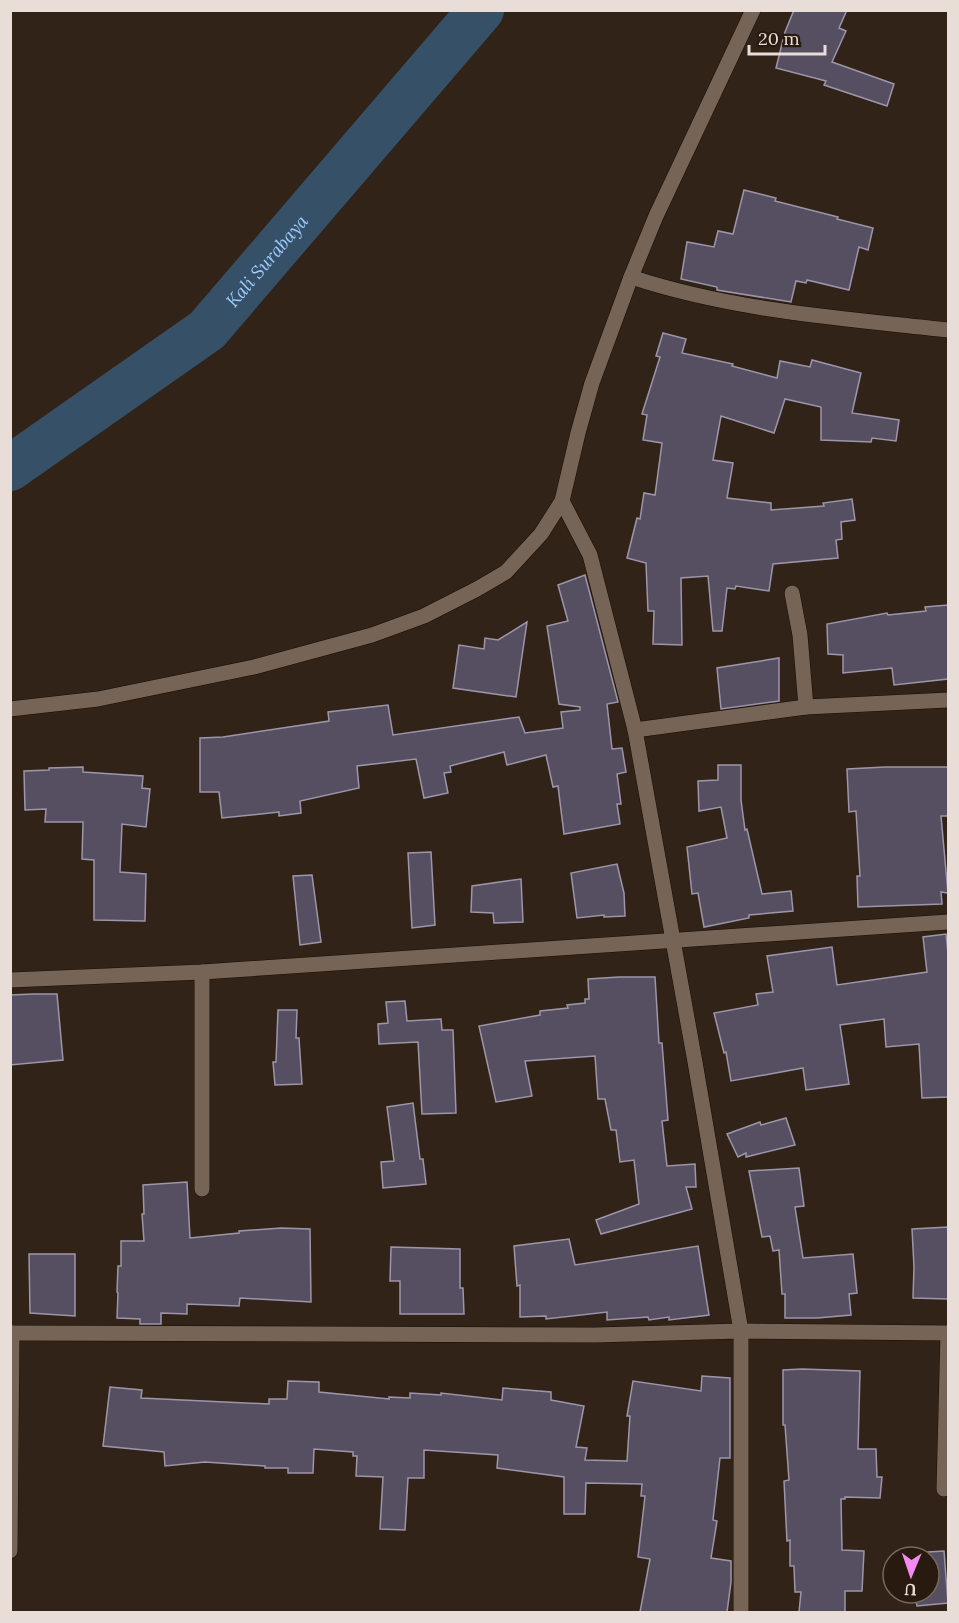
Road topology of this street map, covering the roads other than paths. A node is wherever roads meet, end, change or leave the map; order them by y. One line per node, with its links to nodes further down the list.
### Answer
1 (753, 10): 2 (street)
2 (631, 277): 3 (street); 4 (street)
3 (948, 330)
4 (562, 501): 8 (street); 9 (street)
5 (792, 594): 7 (street)
6 (948, 700): 7 (street)
7 (806, 707): 9 (street)
8 (10, 709)
9 (635, 730): 11 (street)
10 (948, 922): 11 (street)
11 (673, 940): 12 (street); 15 (street)
12 (202, 972): 13 (street); 14 (street)
13 (10, 980)
14 (202, 1189)
15 (741, 1331): 16 (street); 17 (street); 20 (street)
16 (11, 1333): 19 (street)
17 (948, 1333): 18 (street)
18 (944, 1489)
19 (10, 1551)
20 (741, 1612)

